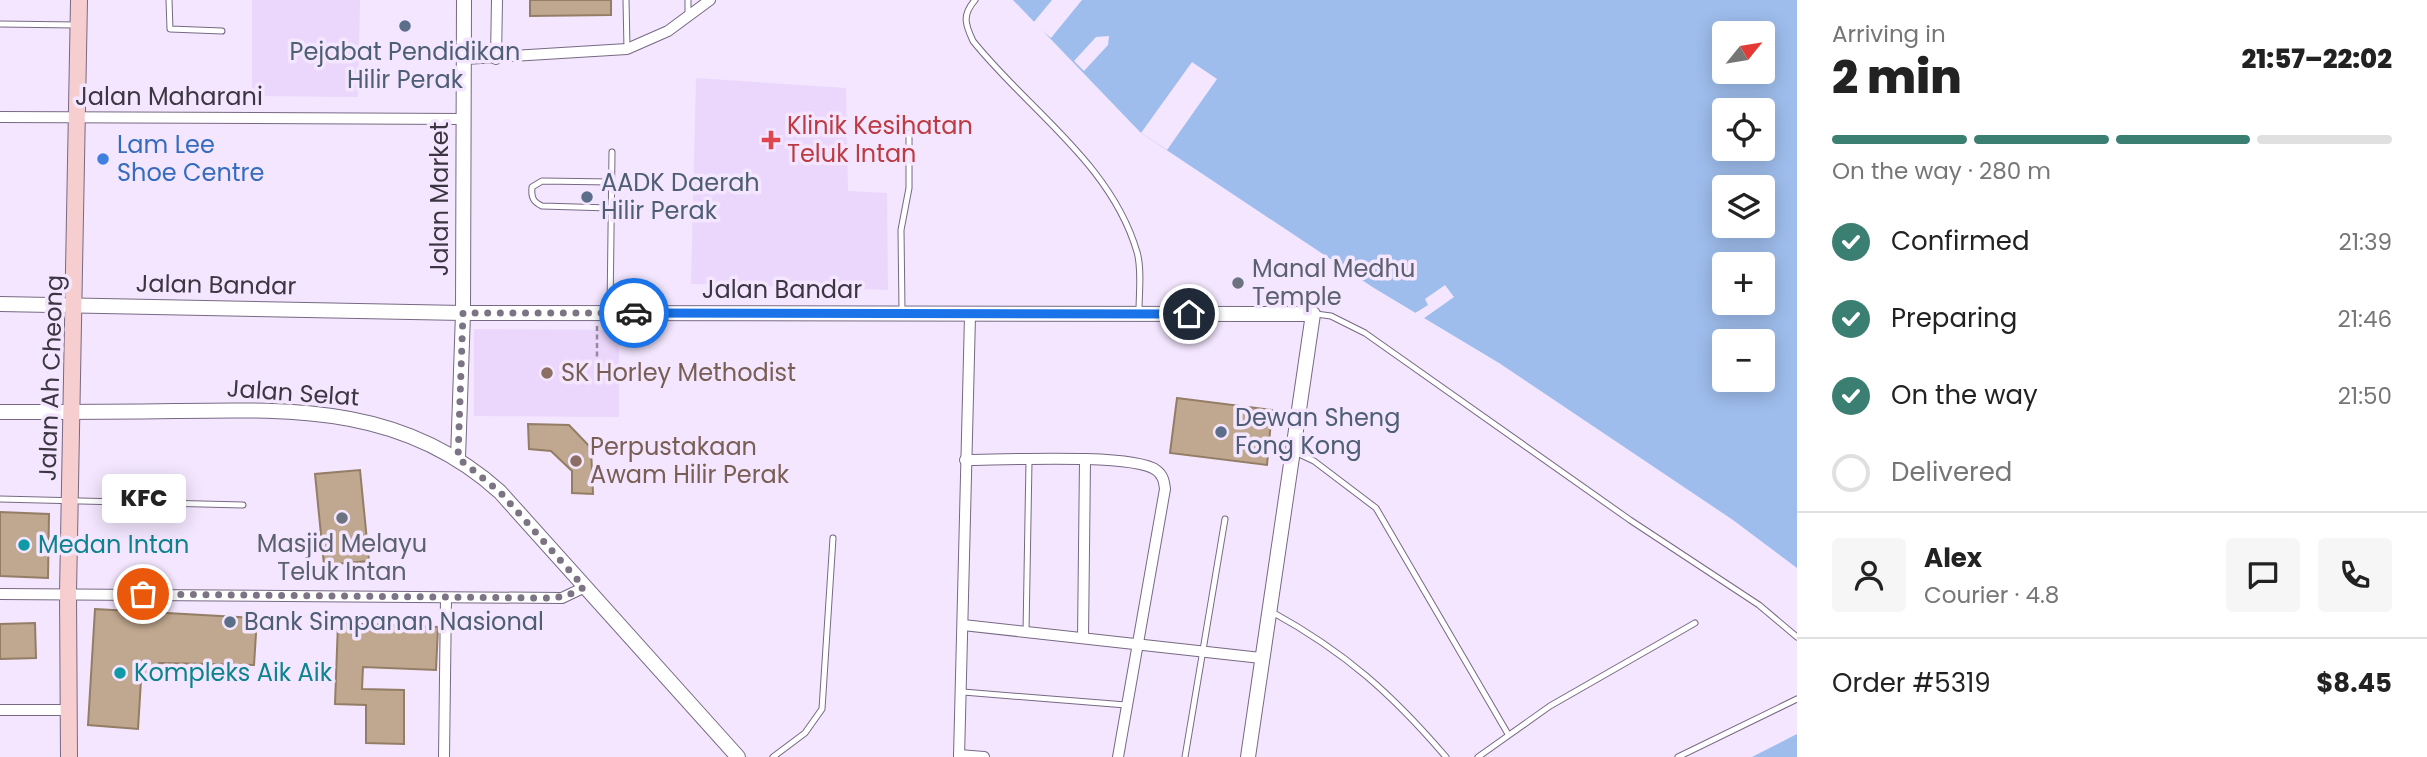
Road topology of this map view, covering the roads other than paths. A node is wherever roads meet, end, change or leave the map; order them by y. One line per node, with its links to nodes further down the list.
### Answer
1 (79, 0): 11 (main road, Jalan Ah Cheong)
2 (169, 0): 12 (lane)
3 (464, 0): 14 (street, Jalan Market)
4 (496, 0): 15 (street)
5 (626, 0): 13 (lane)
6 (688, 0): 9 (lane)
7 (710, 0): 9 (street)
8 (975, 0): 28 (lane)
9 (688, 17): 13 (street)
10 (0, 24): 11 (lane)
11 (79, 25): 17 (main road, Jalan Ah Cheong)
12 (222, 31)
13 (627, 49): 15 (street)
14 (465, 59): 15 (street); 18 (street, Jalan Market)
15 (496, 59)
16 (0, 117): 17 (street, Jalan Maharani)
17 (79, 118): 18 (street, Jalan Maharani); 24 (main road, Jalan Ah Cheong)
18 (463, 120): 26 (street, Jalan Market)
19 (909, 132): 27 (lane)
20 (612, 152): 21 (lane)
21 (611, 182): 22 (lane); 22 (lane)
22 (611, 208): 25 (lane)
23 (0, 304): 24 (street, Jalan Bandar)
24 (76, 304): 26 (street, Jalan Bandar); 32 (main road, Jalan Ah Cheong)
25 (604, 312): 26 (street, Jalan Bandar); 27 (street, Jalan Bandar)
26 (463, 313): 34 (street, Jalan Market)
27 (902, 314): 30 (street, Jalan Bandar)
28 (1139, 314): 29 (street, Jalan Bandar); 30 (street, Jalan Bandar)
29 (1313, 314): 33 (street); 51 (lane)
30 (970, 316): 35 (street)
31 (0, 412): 32 (street, Jalan Selat)
32 (72, 412): 34 (street, Jalan Selat); 39 (main road, Jalan Ah Cheong)
33 (1295, 452): 47 (street); 61 (lane)
34 (458, 458): 43 (street, Jalan Selat)
35 (965, 460): 36 (street); 49 (street)
36 (1029, 461): 37 (street); 50 (lane)
37 (1085, 461): 52 (street); 53 (street)
38 (0, 499): 39 (lane)
39 (70, 499): 40 (lane); 44 (main road, Jalan Ah Cheong)
40 (243, 505)
41 (1225, 519): 54 (lane)
42 (833, 538): 66 (lane)
43 (584, 587): 46 (street); 65 (street, Jalan Selat)
44 (68, 593): 45 (street); 46 (street); 60 (main road, Jalan Ah Cheong)
45 (0, 594)
46 (446, 598): 64 (street)
47 (1269, 611): 55 (street); 71 (lane)
48 (1695, 622): 61 (lane)
49 (962, 625): 50 (street); 56 (street)
50 (1026, 632): 52 (street)
51 (1797, 637)
52 (1083, 638): 53 (street)
53 (1136, 644): 54 (street); 58 (street)
54 (1201, 651): 55 (street); 69 (lane)
55 (1261, 658): 70 (street)
56 (963, 692): 58 (lane); 62 (street)
57 (1797, 699): 73 (lane)
58 (1126, 705): 68 (street)
59 (0, 710): 60 (street)
60 (69, 710): 63 (main road, Jalan Ah Cheong)
61 (1508, 734): 72 (lane)
62 (959, 756): 67 (street)
63 (69, 757)
64 (444, 757)
65 (738, 757)
66 (773, 757)
67 (984, 757)
68 (1118, 757)
69 (1185, 757)
70 (1248, 757)
71 (1447, 757)
72 (1478, 757)
73 (1678, 757)

